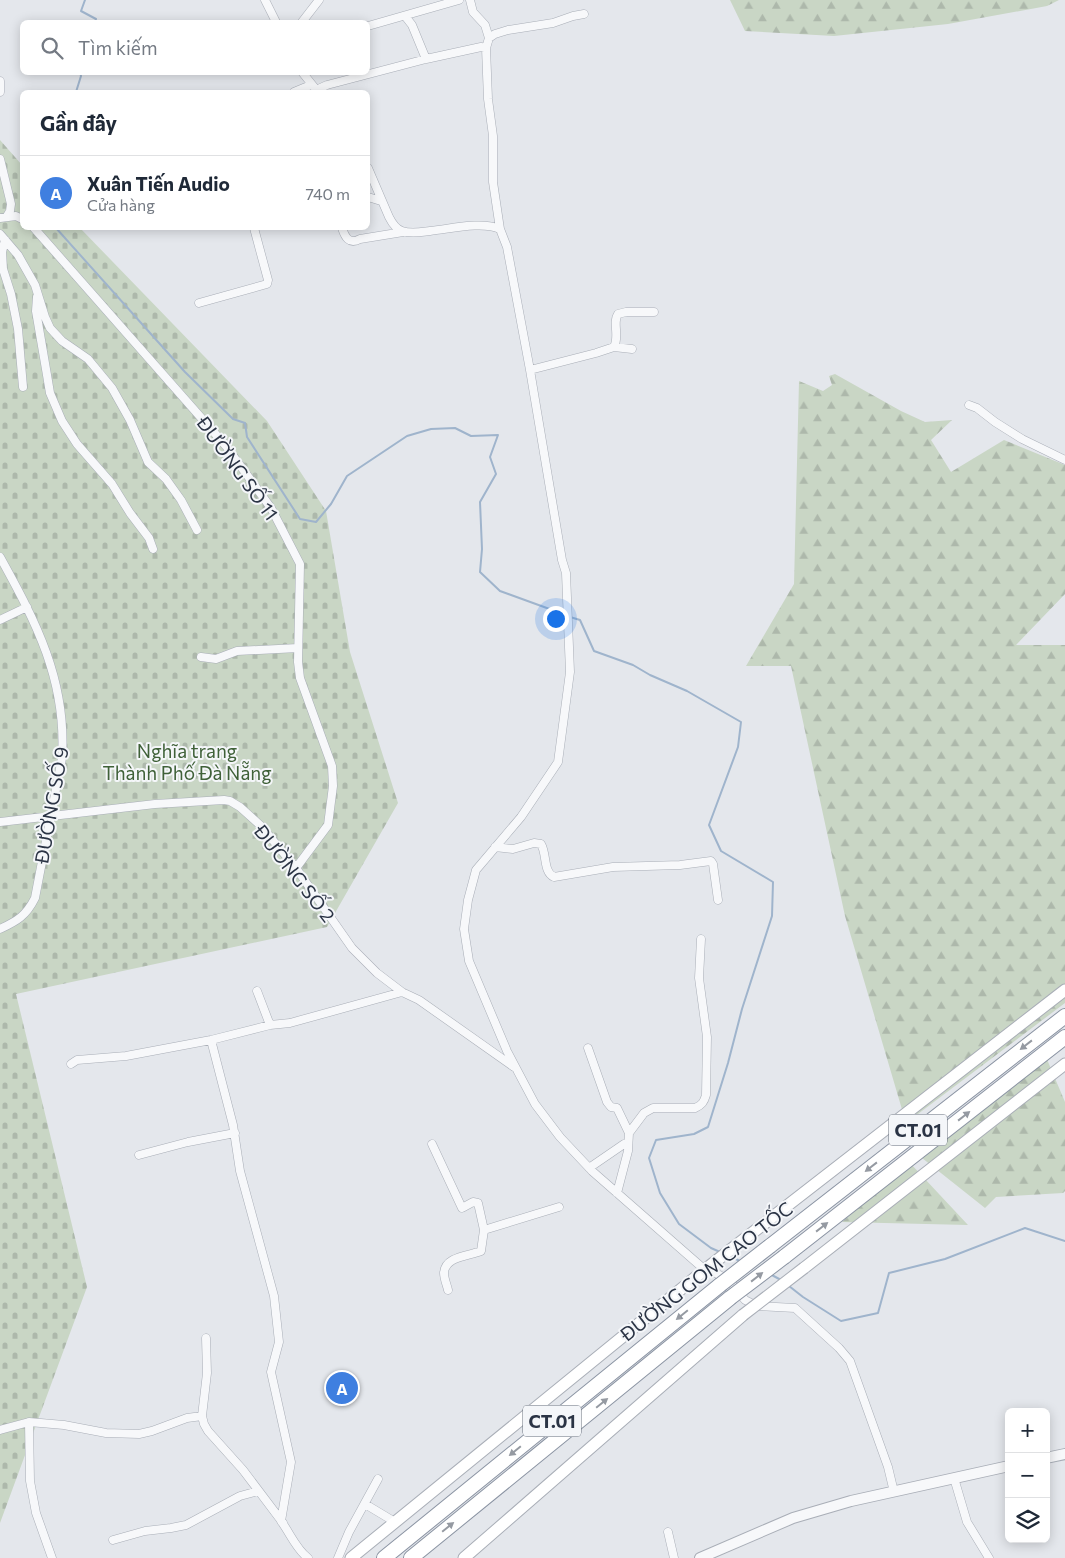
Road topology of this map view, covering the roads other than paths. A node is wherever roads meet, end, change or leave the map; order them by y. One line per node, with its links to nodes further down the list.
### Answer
1 (265, 0): 7 (street)
2 (320, 0): 8 (street)
3 (459, 0): 6 (street)
4 (470, 0): 10 (street)
5 (584, 14): 10 (street)
6 (405, 16): 9 (street); 12 (street)
7 (275, 20)
8 (304, 20)
9 (370, 25)
10 (489, 38): 11 (street)
11 (486, 48): 12 (street); 28 (street)
12 (426, 59): 13 (street)
13 (370, 73)
14 (304, 75): 17 (street)
15 (362, 75): 17 (street)
16 (0, 81): 18 (street)
17 (315, 89)
18 (0, 92)
19 (0, 159): 23 (street)
20 (370, 173): 22 (street)
21 (370, 198): 22 (street)
22 (381, 201): 29 (street)
23 (4, 217): 24 (street)
24 (20, 218)
25 (36, 230): 45 (street, ĐƯỜNG SỐ 11)
26 (255, 230): 32 (street)
27 (343, 230): 29 (street)
28 (500, 230): 29 (street); 36 (street)
29 (403, 232)
30 (2, 237): 31 (street); 37 (street)
31 (37, 292): 40 (street); 41 (street)
32 (199, 303)
33 (654, 312): 34 (street)
34 (614, 347): 35 (street); 36 (street)
35 (632, 349)
36 (530, 370): 49 (street)
37 (23, 387)
38 (969, 405): 39 (street)
39 (1065, 460)
40 (197, 530)
41 (153, 549)
42 (0, 557): 43 (street, ĐƯỜNG SỐ 9)
43 (28, 607): 44 (street); 47 (street, ĐƯỜNG SỐ 9)
44 (0, 620)
45 (298, 648): 46 (street); 50 (street, ĐƯỜNG SỐ 11)
46 (201, 657)
47 (50, 816): 48 (street, ĐƯỜNG SỐ 2); 50 (street, ĐƯỜNG SỐ 2); 52 (street, ĐƯỜNG SỐ 9)
48 (0, 822)
49 (495, 847): 51 (street); 64 (street)
50 (296, 868): 56 (street, ĐƯỜNG SỐ 2)
51 (718, 900)
52 (0, 929)
53 (701, 939): 66 (street)
54 (1065, 990): 74 (main road, ĐƯỜNG GOM CAO TỐC)
55 (257, 992): 58 (street)
56 (402, 992): 58 (street); 64 (street, ĐƯỜNG SỐ 2)
57 (1065, 1016): 96 (highway, CT.01, one-way to 96, bridge)
58 (270, 1025): 60 (street)
59 (1065, 1037): 97 (highway, CT.01, one-way to 59, bridge)
60 (211, 1040): 62 (street); 65 (street)
61 (588, 1048): 66 (street)
62 (71, 1064)
63 (1065, 1064): 98 (main road, bridge)
64 (516, 1068): 70 (street)
65 (234, 1133): 69 (street); 89 (street)
66 (629, 1133): 71 (street)
67 (432, 1144): 73 (street)
68 (624, 1144): 70 (street)
69 (139, 1155)
70 (589, 1168): 71 (street)
71 (617, 1193): 74 (street)
72 (558, 1207): 73 (street)
73 (484, 1230): 75 (street)
74 (706, 1269): 86 (street); 88 (main road, ĐƯỜNG GOM CAO TỐC)
75 (448, 1290)
76 (206, 1338): 77 (street)
77 (202, 1416): 78 (street); 85 (street)
78 (29, 1422): 79 (street); 92 (street)
79 (0, 1430)
80 (1065, 1454): 81 (street)
81 (1050, 1457)
82 (1005, 1467): 83 (street)
83 (954, 1478): 86 (street); 101 (street)
84 (378, 1479): 87 (street)
85 (258, 1491): 89 (street); 91 (street)
86 (894, 1492): 100 (street)
87 (365, 1504): 88 (street); 94 (street)
88 (395, 1522): 95 (main road, ĐƯỜNG GOM CAO TỐC)
89 (290, 1532): 93 (street)
90 (668, 1532): 99 (street)
91 (113, 1540)
92 (52, 1558)
93 (308, 1558)
94 (338, 1558)
95 (351, 1558)
96 (384, 1558)
97 (411, 1558)
98 (464, 1558)
99 (674, 1558)
100 (700, 1558)
101 (989, 1558)

